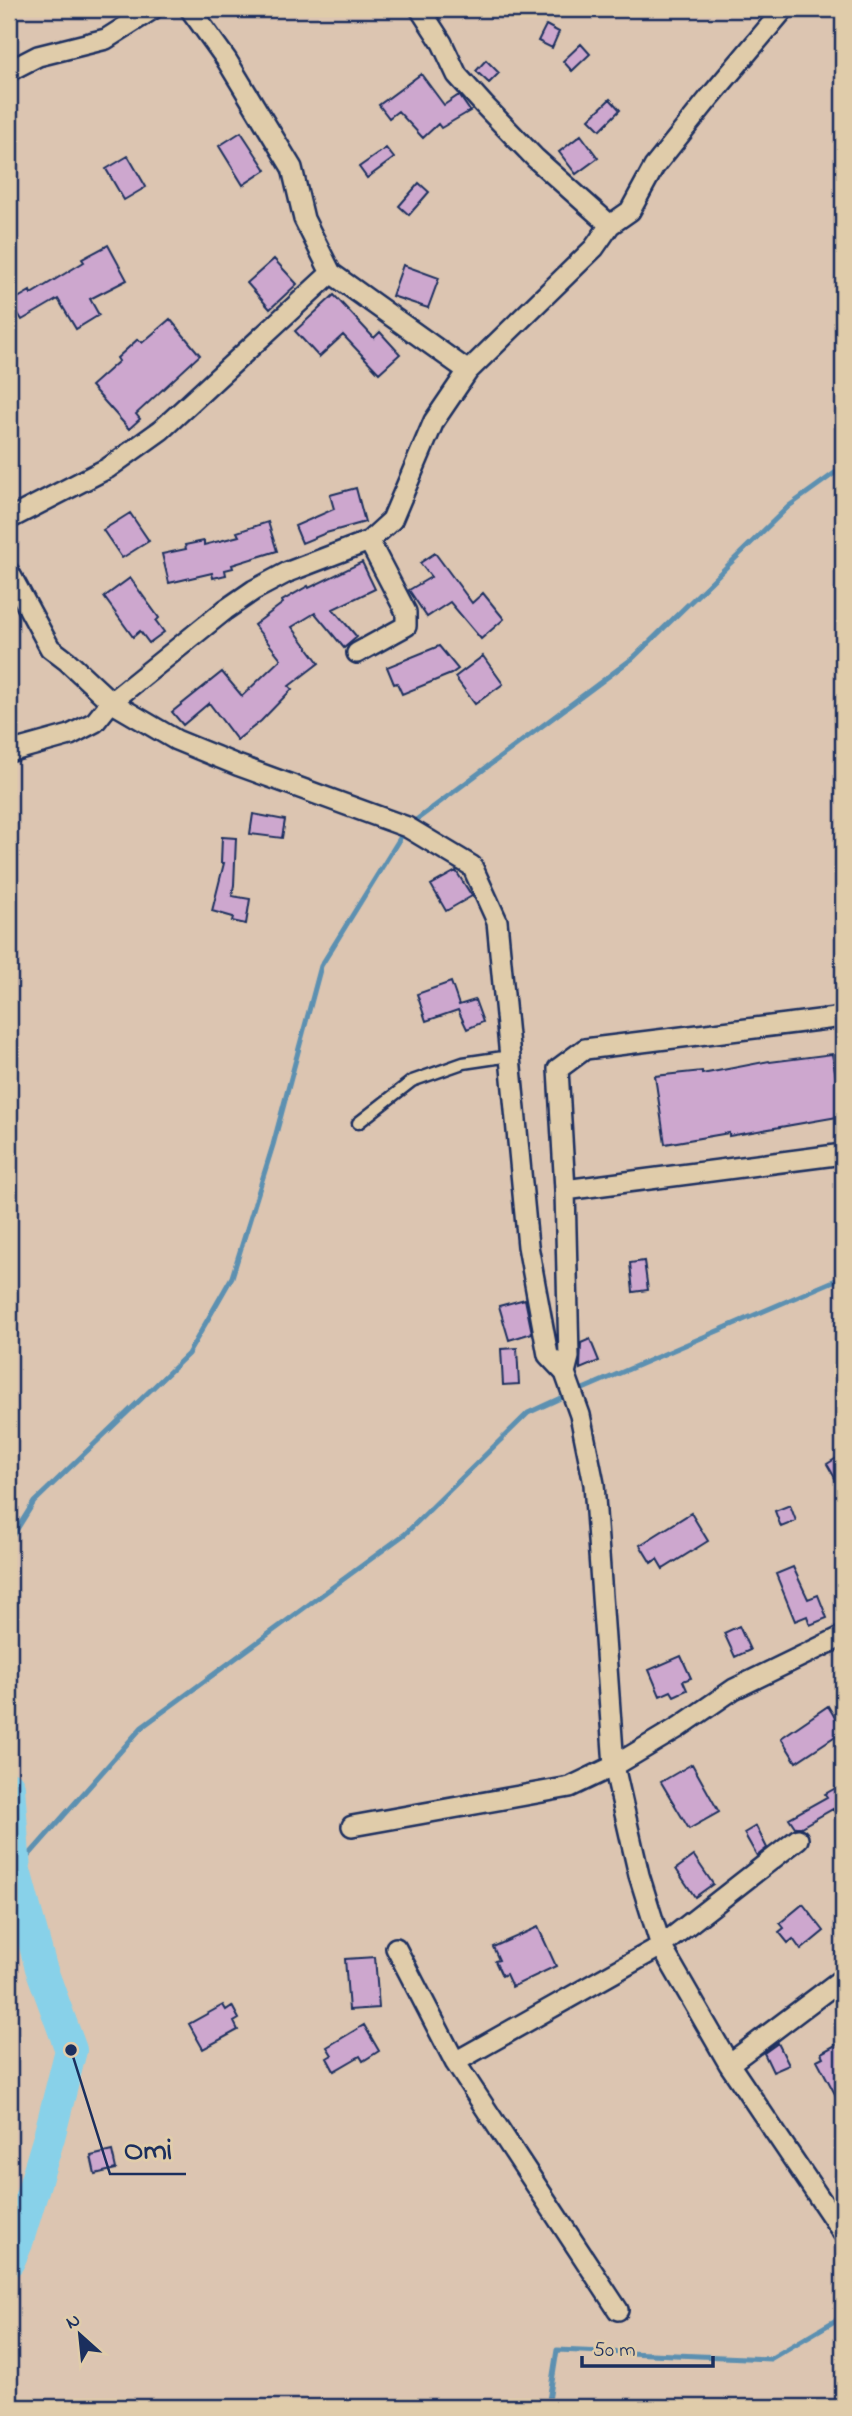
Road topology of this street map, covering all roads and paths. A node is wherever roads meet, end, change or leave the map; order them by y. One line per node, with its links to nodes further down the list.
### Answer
1 (153, 9): 5 (street)
2 (190, 9): 7 (street)
3 (419, 9): 6 (street)
4 (784, 9): 6 (street)
5 (9, 71)
6 (610, 225): 8 (street)
7 (331, 273): 8 (street); 9 (street)
8 (468, 371): 10 (street)
9 (9, 519)
10 (369, 541): 12 (street); 13 (street)
11 (9, 572): 13 (street)
12 (357, 653)
13 (111, 702): 14 (street); 16 (street)
14 (9, 752)
15 (843, 1017): 19 (street)
16 (510, 1056): 17 (lane); 20 (street)
17 (358, 1123)
18 (843, 1154): 19 (street)
19 (565, 1190): 20 (street)
20 (568, 1381): 22 (street)
21 (843, 1636): 22 (street)
22 (614, 1766): 23 (street); 25 (street)
23 (352, 1826)
24 (798, 1839): 25 (street)
25 (661, 1946): 28 (street); 29 (street)
26 (396, 1948): 28 (street)
27 (843, 1978): 29 (street)
28 (455, 2062): 31 (street)
29 (729, 2064): 30 (street)
30 (843, 2233)
31 (618, 2310)

